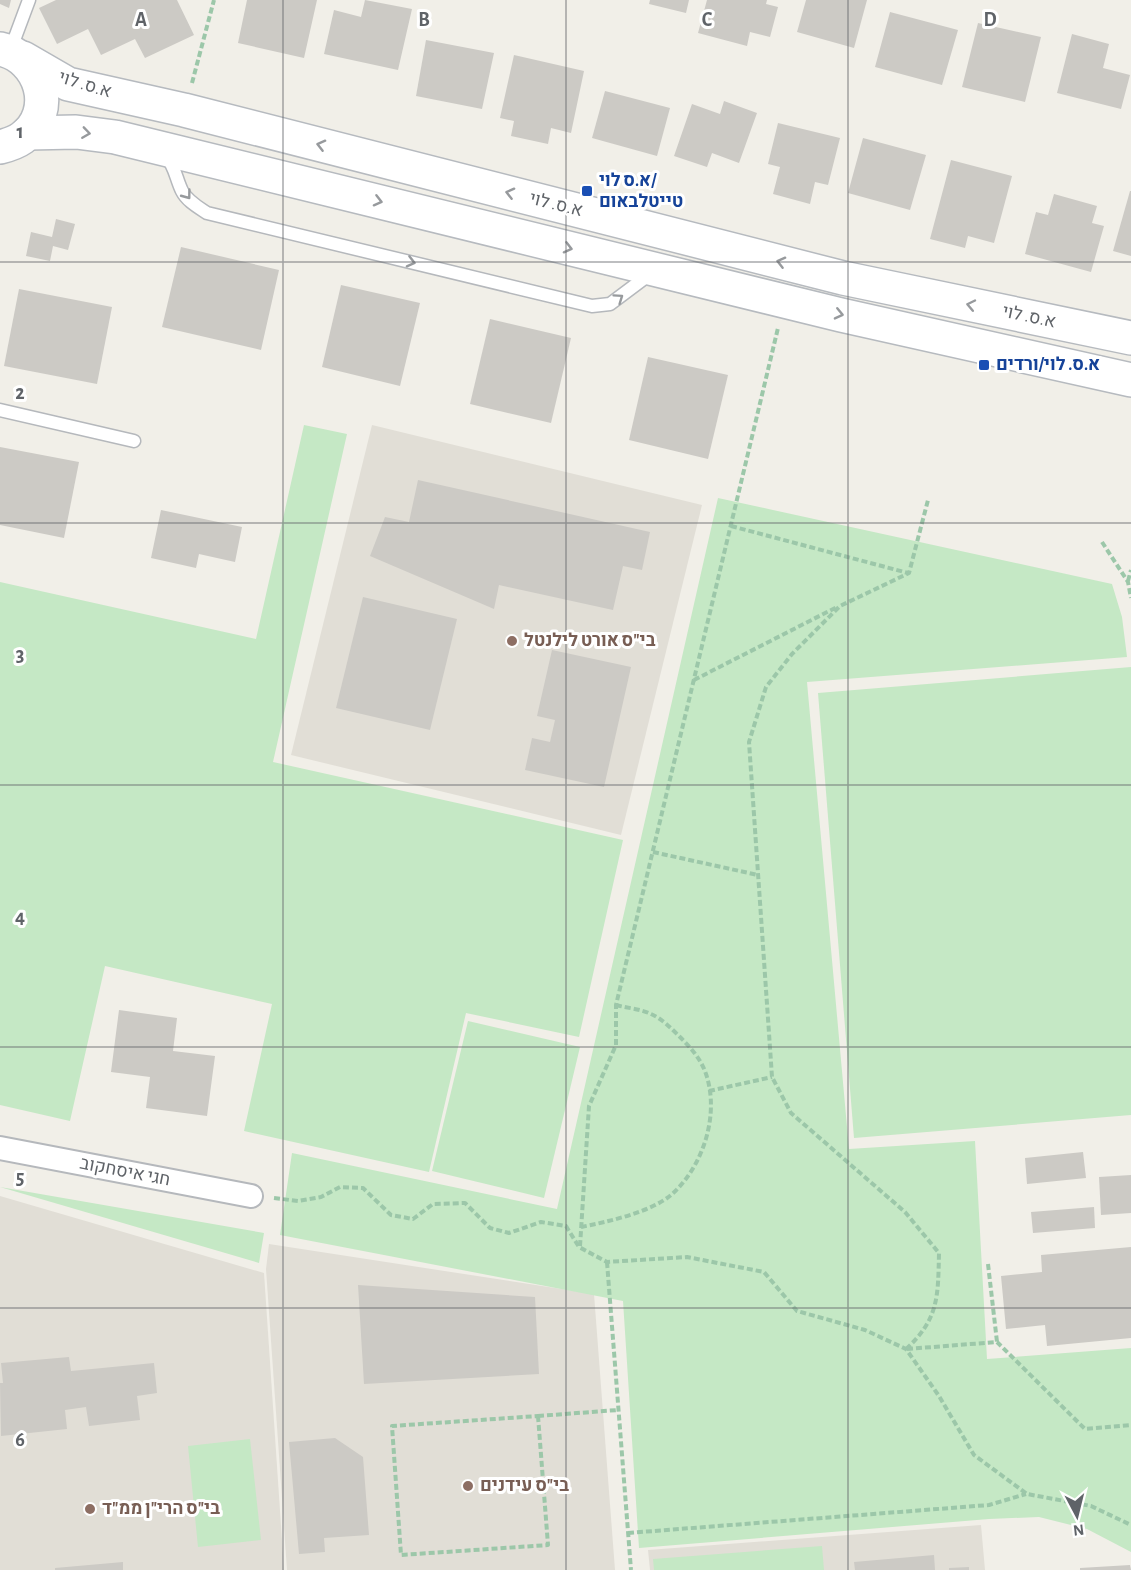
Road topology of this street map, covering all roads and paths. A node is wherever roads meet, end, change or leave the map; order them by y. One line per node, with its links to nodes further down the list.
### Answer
1 (28, 0): 3 (lane)
2 (214, 0): 4 (path)
3 (11, 53): 4 (main road, א.ס. לוי); 5 (main road)
4 (184, 110): 9 (main road, א.ס. לוי, one-way to 4)
5 (14, 140): 6 (main road, one-way to 6)
6 (156, 147): 7 (main road, one-way to 7); 7 (lane, one-way to 7)
7 (656, 269): 8 (main road)
8 (785, 301): 10 (main road, one-way to 10); 14 (path)
9 (1131, 338)
10 (1131, 380)
11 (0, 410): 12 (lane)
12 (134, 441)
13 (928, 500): 17 (path)
14 (731, 526): 17 (path); 21 (path)
15 (1102, 542): 18 (path)
16 (1131, 570): 18 (path)
17 (909, 573): 20 (path)
18 (1128, 582): 19 (path)
19 (1131, 598)
20 (840, 606): 21 (path); 23 (path)
21 (694, 680): 22 (path)
22 (652, 852): 23 (path); 24 (path)
23 (758, 874): 25 (path)
24 (616, 1005): 26 (path); 29 (path)
25 (772, 1077): 26 (path); 34 (path)
26 (709, 1091): 29 (path)
27 (0, 1148): 28 (street, חגי איסחקוב)
28 (251, 1196): 30 (path)
29 (581, 1227): 30 (path)
30 (579, 1247): 31 (path)
31 (606, 1262): 34 (path); 35 (path)
32 (988, 1264): 33 (path)
33 (997, 1342): 34 (path); 37 (path)
34 (906, 1349): 38 (path)
35 (618, 1410): 36 (path); 40 (path)
36 (538, 1416): 36 (path)
37 (1131, 1425)
38 (1027, 1494): 39 (path); 40 (path)
39 (1131, 1525)
40 (628, 1533): 41 (path)
41 (631, 1570)

